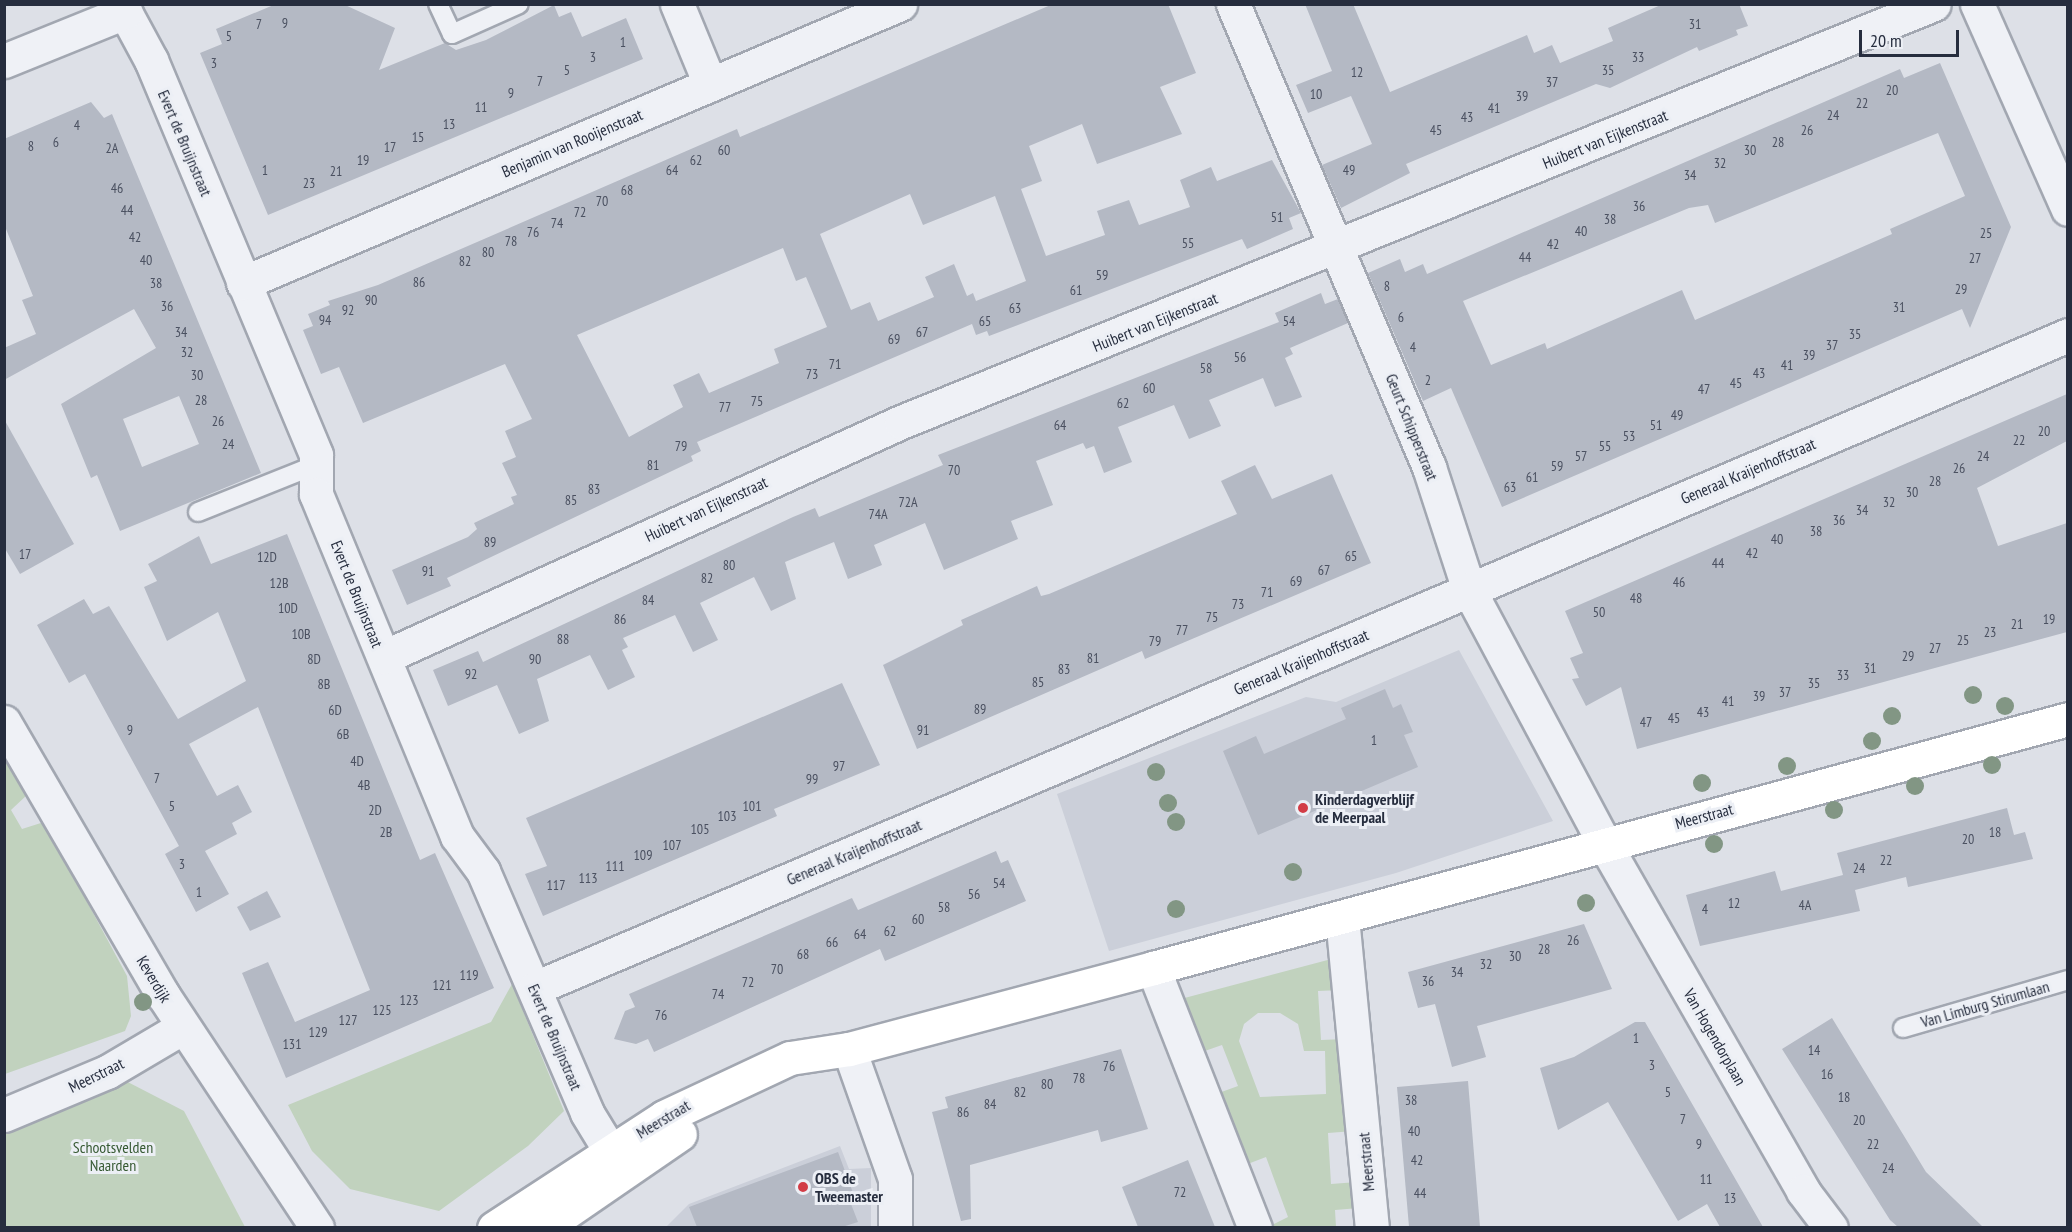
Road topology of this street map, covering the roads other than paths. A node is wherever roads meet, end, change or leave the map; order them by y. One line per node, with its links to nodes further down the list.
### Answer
1 (438, 4): 2 (lane)
2 (519, 4)
3 (677, 4): 10 (street)
4 (900, 4): 10 (street, Benjamin van Rooijenstraat)
5 (1233, 4): 12 (street, Geurt Schipperstraat)
6 (1934, 4): 12 (street, Huibert van Eijkenstraat)
7 (1977, 4): 11 (street)
8 (127, 8): 9 (street); 13 (street, Evert de Bruijnstraat)
9 (4, 61)
10 (710, 84): 13 (street, Benjamin van Rooijenstraat)
11 (2067, 209)
12 (1337, 249): 17 (street, Geurt Schipperstraat); 18 (street, Huibert van Eijkenstraat)
13 (243, 283): 15 (street, Evert de Bruijnstraat)
14 (2067, 335): 17 (street, Generaal Kraijenhoffstraat)
15 (318, 464): 16 (lane); 18 (street, Evert de Bruijnstraat)
16 (198, 512)
17 (1469, 590): 21 (street, Geurt Schipperstraat); 25 (street, Generaal Kraijenhoffstraat)
18 (384, 657): 25 (street, Evert de Bruijnstraat)
19 (2067, 719): 21 (street, Meerstraat)
20 (4, 722): 26 (street, Keverdijk)
21 (1604, 843): 22 (street, Meerstraat); 37 (street, Van Hogendorplaan)
22 (1342, 917): 23 (street, Meerstraat); 36 (street, Meerstraat)
23 (1153, 968): 28 (street, Meerstraat); 35 (street)
24 (2067, 980): 27 (lane, Van Limburg Stirumlaan)
25 (534, 988): 30 (street, Evert de Bruijnstraat)
26 (183, 1027): 29 (street, Meerstraat); 31 (street, Keverdijk)
27 (1903, 1028)
28 (849, 1048): 30 (street, Meerstraat); 34 (street)
29 (4, 1115)
30 (617, 1162): 32 (street, Meerstraat); 33 (street, Meerstraat)
31 (317, 1227)
32 (494, 1227)
33 (543, 1227)
34 (895, 1227)
35 (1255, 1227)
36 (1372, 1227)
37 (1831, 1227)

